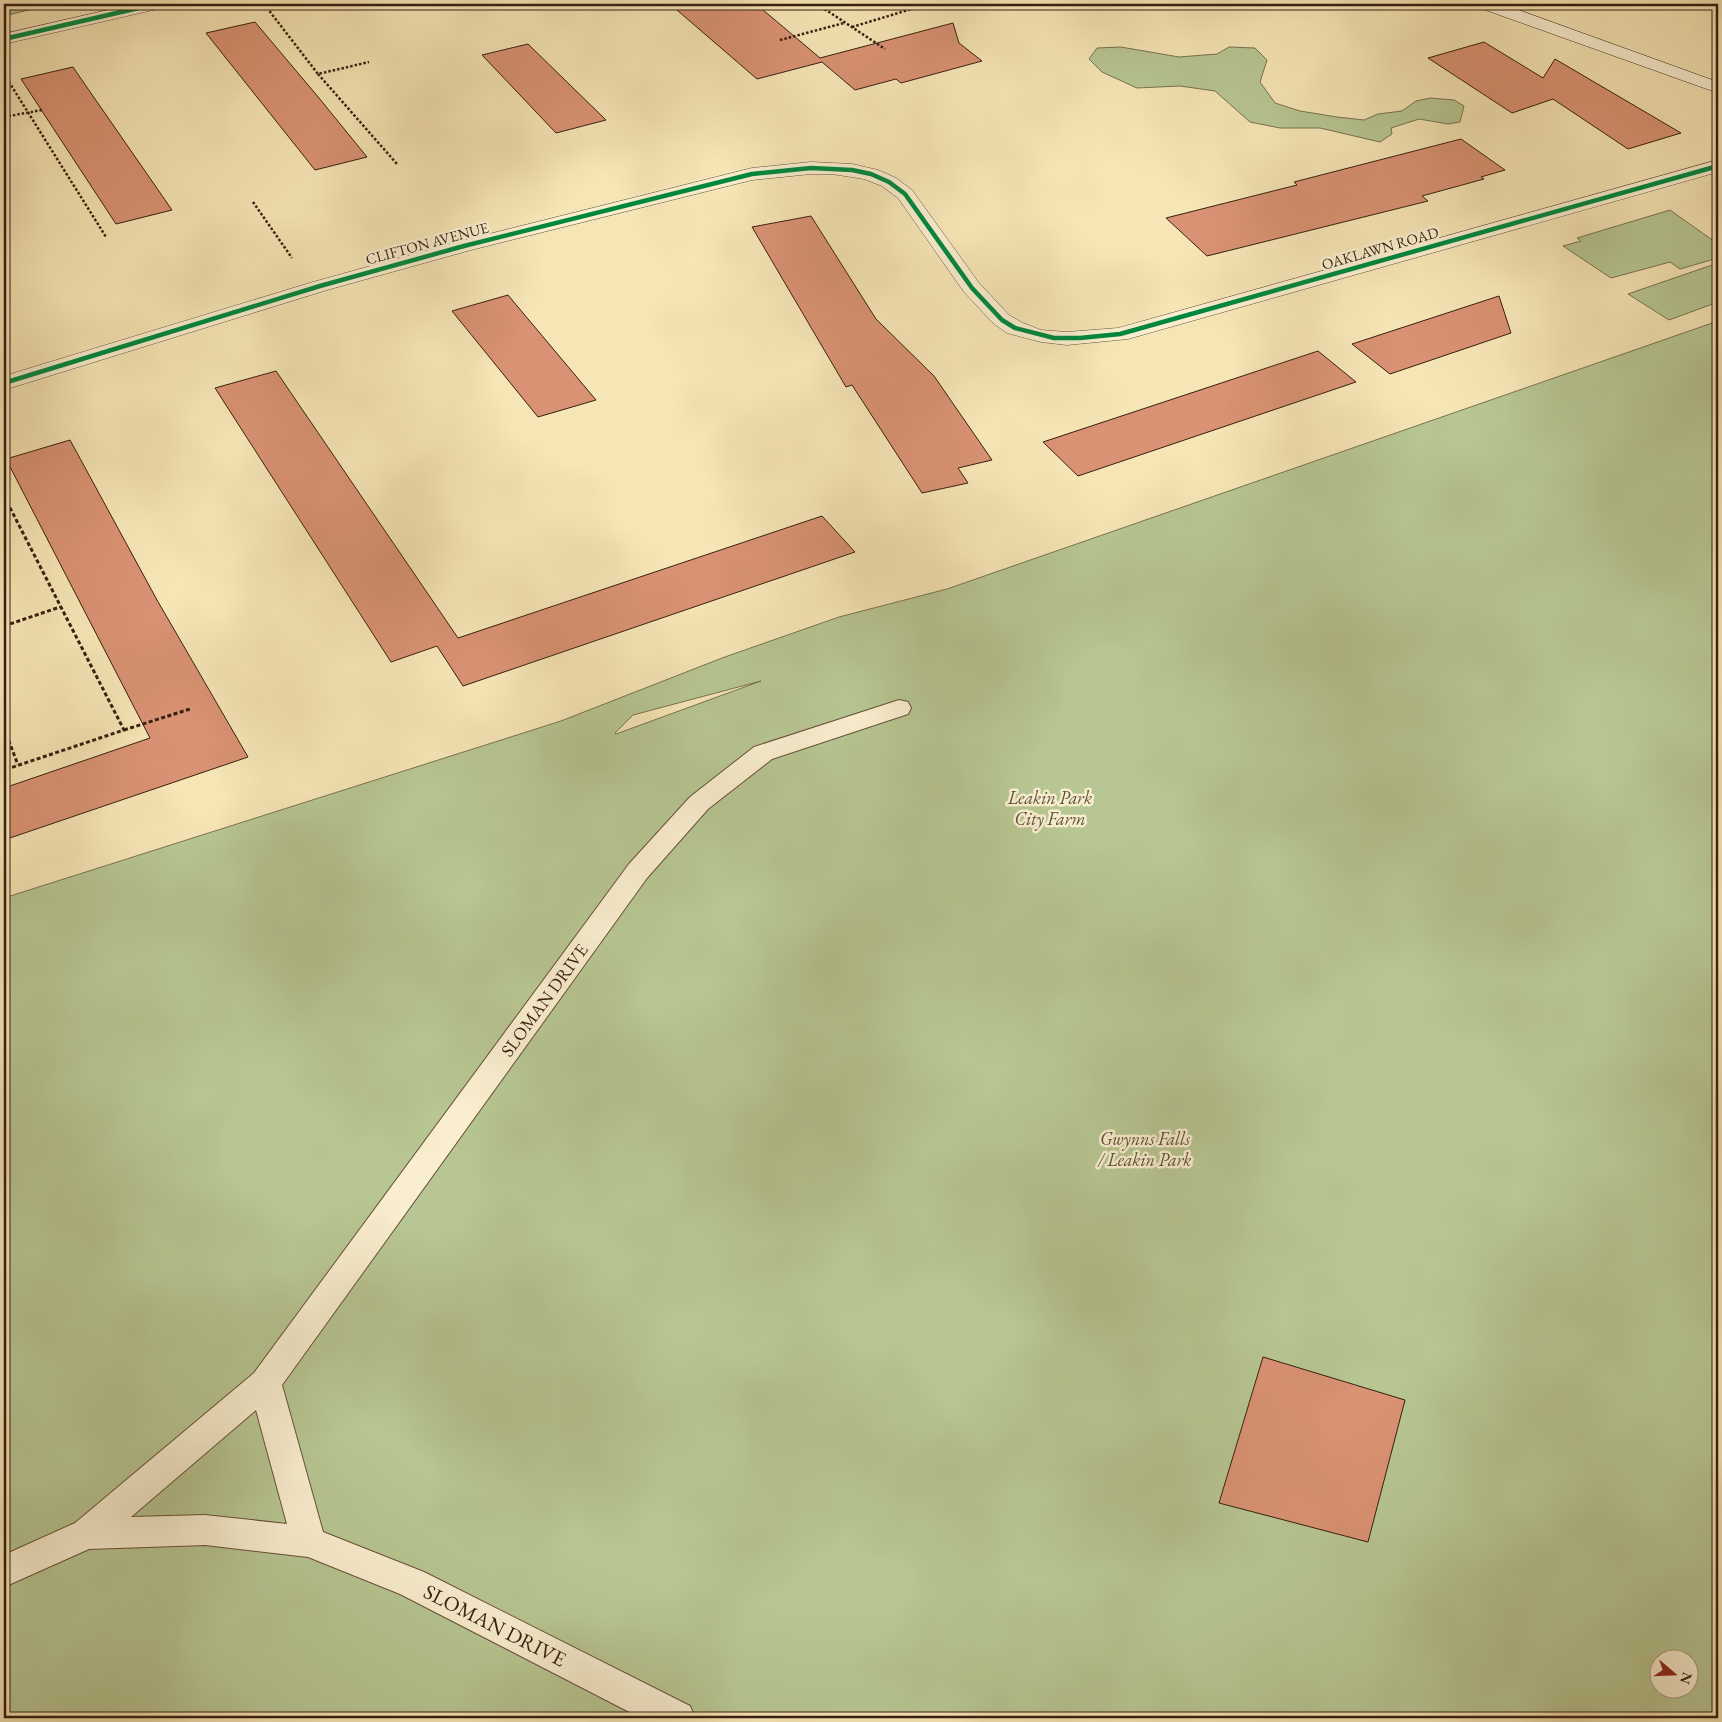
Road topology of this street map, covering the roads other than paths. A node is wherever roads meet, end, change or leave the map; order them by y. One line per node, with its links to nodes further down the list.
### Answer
1 (156, 4): 3 (street)
2 (1490, 4): 4 (street)
3 (4, 39)
4 (1718, 88)
5 (1718, 166): 6 (street, OAKLAWN ROAD)
6 (865, 172): 7 (street, CLIFTON AVENUE)
7 (4, 383)
8 (899, 708): 9 (lane, SLOMAN DRIVE)
9 (265, 1383): 10 (lane, SLOMAN DRIVE); 11 (lane)
10 (87, 1534): 11 (lane, SLOMAN DRIVE); 12 (lane, SLOMAN DRIVE)
11 (309, 1542): 13 (lane, SLOMAN DRIVE)
12 (4, 1571)
13 (677, 1718)

